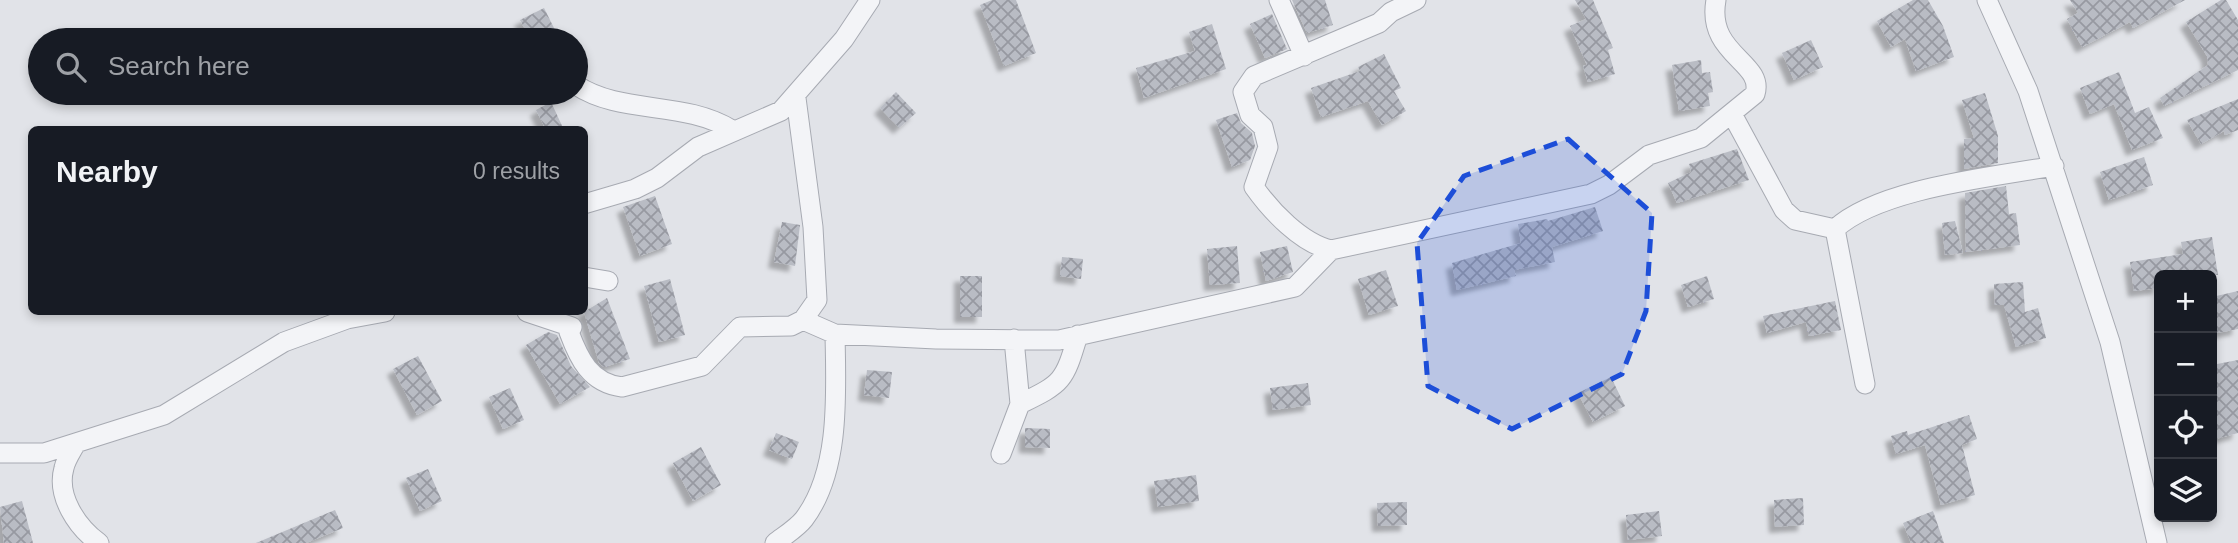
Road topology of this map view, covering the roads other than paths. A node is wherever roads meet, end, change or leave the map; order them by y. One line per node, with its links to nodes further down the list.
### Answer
1 (870, 0): 8 (street)
2 (1279, 0): 6 (street)
3 (1416, 0): 6 (street)
4 (1716, 0): 9 (street)
5 (1987, 0): 11 (street)
6 (1304, 56): 14 (street)
7 (588, 90): 10 (street)
8 (796, 98): 10 (street); 20 (street)
9 (1732, 114): 13 (street); 14 (street)
10 (732, 130): 12 (street)
11 (2054, 166): 13 (street); 31 (street)
12 (588, 203)
13 (1836, 229): 24 (street)
14 (1331, 250): 22 (street)
15 (588, 277): 16 (street)
16 (608, 281)
17 (368, 315): 26 (street)
18 (545, 315): 19 (street)
19 (569, 319): 20 (street)
20 (803, 320): 21 (street)
21 (835, 334): 23 (street); 30 (street)
22 (1078, 335): 23 (street); 25 (street)
23 (1014, 339): 25 (street)
24 (1865, 384)
25 (1020, 404): 28 (street)
26 (76, 443): 27 (street); 29 (street)
27 (0, 453)
28 (1001, 454)
29 (99, 543)
30 (775, 543)
31 (2157, 543)

